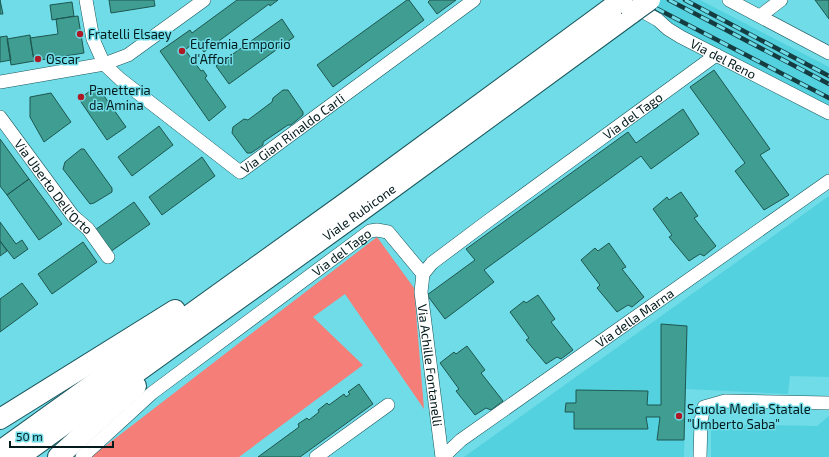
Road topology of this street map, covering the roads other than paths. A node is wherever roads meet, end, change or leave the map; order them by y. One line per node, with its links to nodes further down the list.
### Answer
1 (86, 0): 11 (street)
2 (204, 0): 11 (street)
3 (474, 0): 11 (street, Via Gian Rinaldo Carli)
4 (650, 0): 7 (highway, Viale Rubicone, bridge)
5 (729, 0): 8 (street)
6 (781, 0): 8 (street)
7 (622, 4): 10 (street, Via del Reno); 16 (highway, Viale Rubicone); 19 (highway, Viale Rubicone)
8 (760, 16): 9 (street)
9 (829, 53)
10 (716, 56): 13 (street, Via del Reno); 18 (street, Via del Tago)
11 (104, 64): 12 (street)
12 (0, 82)
13 (829, 113)
14 (0, 117): 17 (street, Via Uberto Dell'Orto)
15 (829, 181): 30 (street, Via della Marna)
16 (348, 201): 22 (highway, Viale Rubicone); 23 (highway)
17 (108, 257)
18 (423, 274): 28 (street, Via del Tago); 30 (street, Via Achille Fontanelli)
19 (184, 338): 22 (highway, Viale Rubicone); 27 (highway)
20 (829, 403): 31 (street)
21 (388, 405): 25 (street)
22 (62, 416): 24 (highway); 26 (highway)
23 (0, 419)
24 (0, 451)
25 (332, 452): 29 (street)
26 (19, 457)
27 (58, 457)
28 (82, 457)
29 (316, 457)
30 (443, 457)
31 (700, 457)

